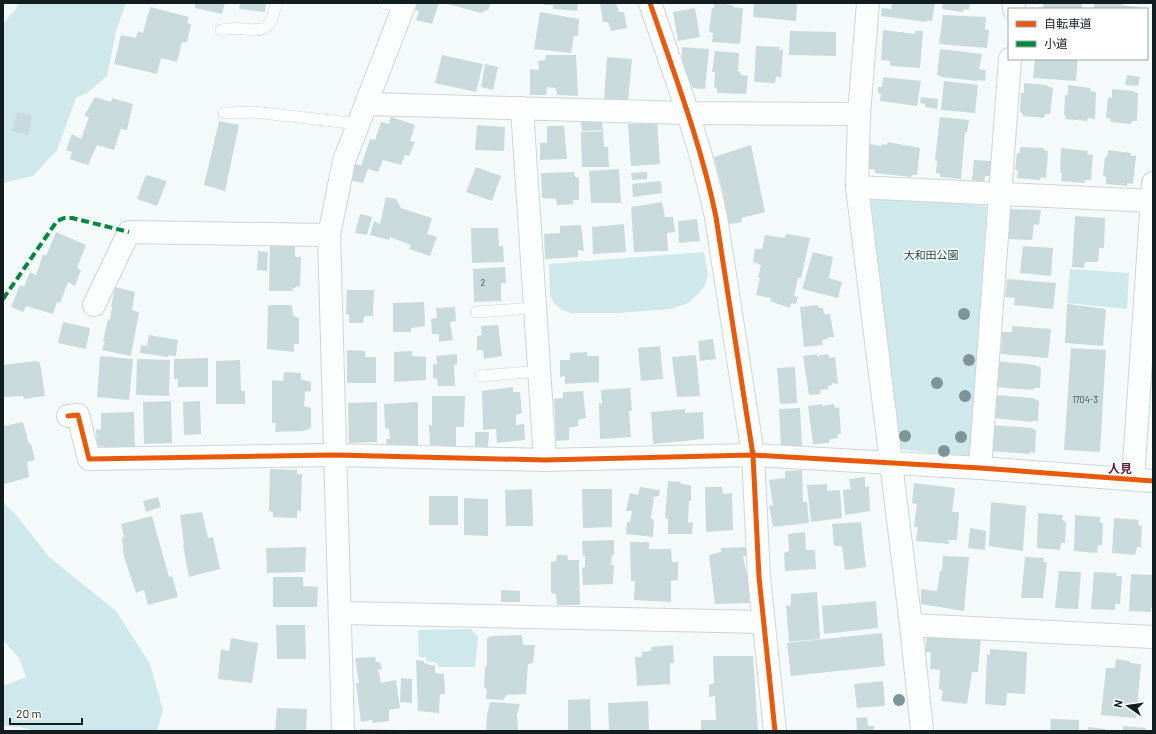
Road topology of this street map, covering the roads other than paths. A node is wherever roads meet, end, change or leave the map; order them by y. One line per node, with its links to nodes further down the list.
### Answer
1 (276, 3): 5 (lane)
2 (650, 3): 9 (street)
3 (868, 3): 11 (street)
4 (398, 4): 7 (street)
5 (221, 30)
6 (1010, 60): 15 (street)
7 (367, 104): 8 (street); 12 (street)
8 (522, 108): 9 (street); 18 (street)
9 (687, 112): 11 (street); 24 (street)
10 (224, 113): 12 (lane)
11 (859, 114): 13 (street)
12 (359, 124): 16 (street)
13 (857, 187): 15 (street); 26 (street)
14 (1152, 192): 15 (street); 28 (street)
15 (999, 194): 27 (street)
16 (329, 235): 17 (street); 23 (street)
17 (94, 305)
18 (535, 308): 19 (lane); 20 (street)
19 (476, 312)
20 (540, 371): 21 (lane); 25 (street)
21 (480, 376)
22 (68, 416): 23 (street)
23 (335, 455): 25 (street); 29 (street)
24 (753, 455): 25 (street); 26 (street); 30 (street)
25 (545, 460)
26 (891, 463): 27 (street); 31 (street)
27 (980, 468): 28 (street)
28 (1143, 480)
29 (340, 613): 30 (street); 33 (street)
30 (763, 622): 34 (street)
31 (911, 625): 32 (street); 35 (street)
32 (1153, 637)
33 (343, 731)
34 (775, 731)
35 (922, 731)

